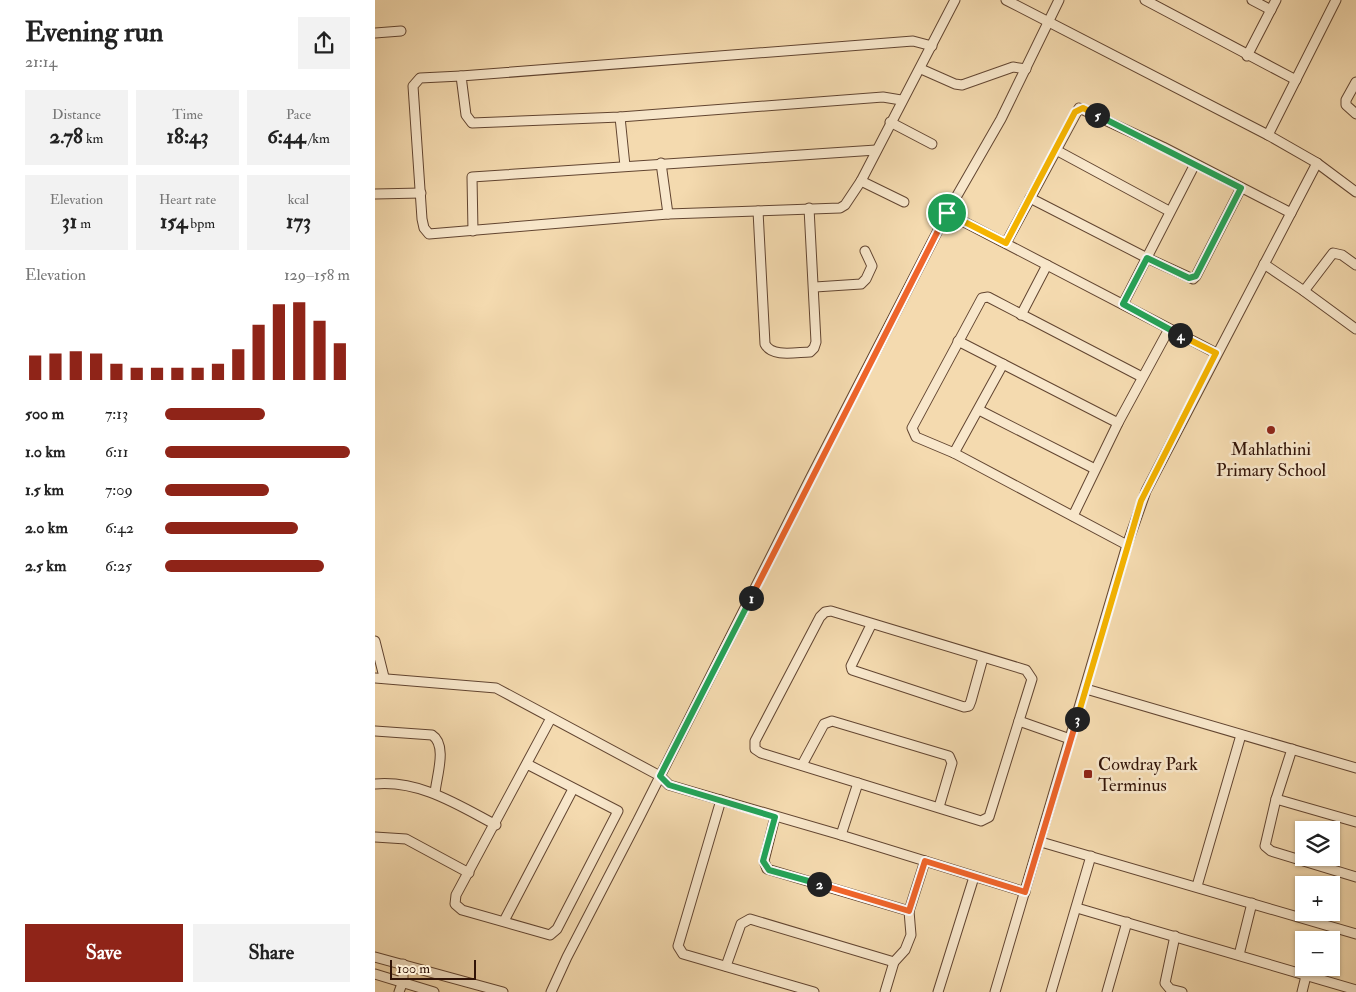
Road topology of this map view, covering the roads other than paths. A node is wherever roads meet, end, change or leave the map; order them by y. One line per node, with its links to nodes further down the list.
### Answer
1 (955, 0): 12 (street)
2 (1006, 0): 9 (street)
3 (1059, 0): 9 (street)
4 (1145, 0): 13 (street)
5 (1252, 0): 8 (street)
6 (1276, 0): 8 (street)
7 (1336, 0): 17 (street)
8 (1271, 10): 13 (street)
9 (1049, 21): 15 (street); 23 (street)
10 (401, 30): 11 (street)
11 (375, 32)
12 (932, 46): 14 (street); 16 (street)
13 (1247, 56): 17 (street)
14 (921, 68): 15 (street); 19 (street)
15 (1026, 69): 41 (street)
16 (461, 76): 21 (street); 34 (street)
17 (1296, 80): 23 (street)
18 (1356, 82): 20 (street)
19 (901, 100): 21 (street); 22 (street)
20 (1356, 114)
21 (620, 117): 30 (street)
22 (891, 122): 24 (street); 25 (street)
23 (1268, 135): 28 (street)
24 (933, 144)
25 (876, 150): 27 (street); 31 (street)
26 (1056, 150): 29 (street); 36 (street); 40 (street)
27 (661, 163): 30 (street); 43 (street)
28 (1317, 163): 33 (street); 42 (street)
29 (1195, 164): 32 (street); 40 (street)
30 (625, 166): 44 (street)
31 (861, 181): 37 (street); 38 (street)
32 (1241, 188): 42 (street); 47 (street)
33 (1356, 192)
34 (421, 193): 35 (street); 44 (street)
35 (375, 194)
36 (1030, 198): 45 (street); 47 (street)
37 (904, 202)
38 (809, 208): 39 (street); 51 (street)
39 (758, 211): 43 (street); 51 (street)
40 (1169, 211): 47 (street)
41 (947, 213): 45 (street); 81 (street)
42 (1291, 213): 48 (street)
43 (668, 214): 44 (street)
44 (473, 231)
45 (1006, 243): 49 (street)
46 (865, 251): 51 (street)
47 (1147, 258): 53 (street)
48 (1264, 264): 52 (street); 58 (street)
49 (1047, 265): 53 (street); 54 (street)
50 (1356, 265): 52 (street)
51 (815, 287)
52 (1304, 290): 56 (street)
53 (1123, 304): 55 (street)
54 (1021, 315): 57 (street); 60 (street)
55 (1169, 329): 58 (street); 60 (street)
56 (1356, 329)
57 (958, 341): 59 (street); 63 (street)
58 (1216, 353): 66 (street)
59 (1003, 364): 61 (street); 62 (street)
60 (1142, 377): 62 (street)
61 (979, 410): 63 (street); 64 (street)
62 (1118, 423): 64 (street)
63 (954, 454): 65 (street)
64 (1095, 469): 65 (street)
65 (1073, 516): 66 (street)
66 (1127, 545): 71 (street)
67 (871, 625): 69 (street); 69 (street); 79 (street)
68 (375, 641): 70 (street)
69 (983, 658): 73 (street)
70 (379, 677): 72 (street)
71 (1086, 689): 75 (street); 76 (street)
72 (551, 718): 78 (street); 81 (street)
73 (1019, 721): 76 (street); 88 (street)
74 (375, 731): 85 (street)
75 (1241, 735): 77 (street); 100 (street)
76 (1070, 739): 94 (street)
77 (1293, 748): 80 (street); 86 (street)
78 (527, 764): 84 (street); 91 (street)
79 (802, 765): 82 (street); 88 (street)
80 (1356, 768)
81 (660, 776): 87 (street); 122 (street)
82 (858, 783): 88 (street); 92 (street)
83 (375, 784): 85 (street)
84 (573, 789): 105 (street); 105 (street)
85 (435, 793): 91 (street)
86 (1276, 799): 90 (street); 99 (street)
87 (721, 800): 89 (street); 113 (street)
88 (939, 807)
89 (775, 817): 92 (street); 104 (street)
90 (1356, 822)
91 (496, 825): 97 (street)
92 (841, 834): 96 (street)
93 (375, 837): 97 (street)
94 (1041, 842): 95 (street); 101 (street)
95 (1091, 856): 100 (street); 103 (street)
96 (925, 861): 98 (street); 104 (street)
97 (469, 873): 105 (street)
98 (975, 876): 101 (street); 125 (street)
99 (1356, 877)
100 (1197, 886): 102 (street)
101 (1025, 892): 126 (street)
102 (1252, 903): 107 (street); 109 (street)
103 (1077, 908): 106 (street); 127 (street)
104 (909, 911): 111 (street)
105 (504, 921)
106 (1127, 922): 108 (street); 128 (street)
107 (1356, 934)
108 (1175, 936): 109 (street); 129 (street)
109 (1239, 955): 114 (street)
110 (375, 957): 112 (street)
111 (894, 962): 113 (street); 124 (street)
112 (403, 964): 117 (street); 121 (street)
113 (726, 966): 123 (street)
114 (1295, 973)
115 (375, 974): 117 (street)
116 (1306, 976): 118 (street); 130 (street)
117 (403, 981): 119 (street); 120 (street)
118 (1356, 990)
119 (399, 992)
120 (434, 992)
121 (503, 992)
122 (551, 992)
123 (814, 992)
124 (885, 992)
125 (938, 992)
126 (995, 992)
127 (1051, 992)
128 (1107, 992)
129 (1181, 992)
130 (1302, 992)

